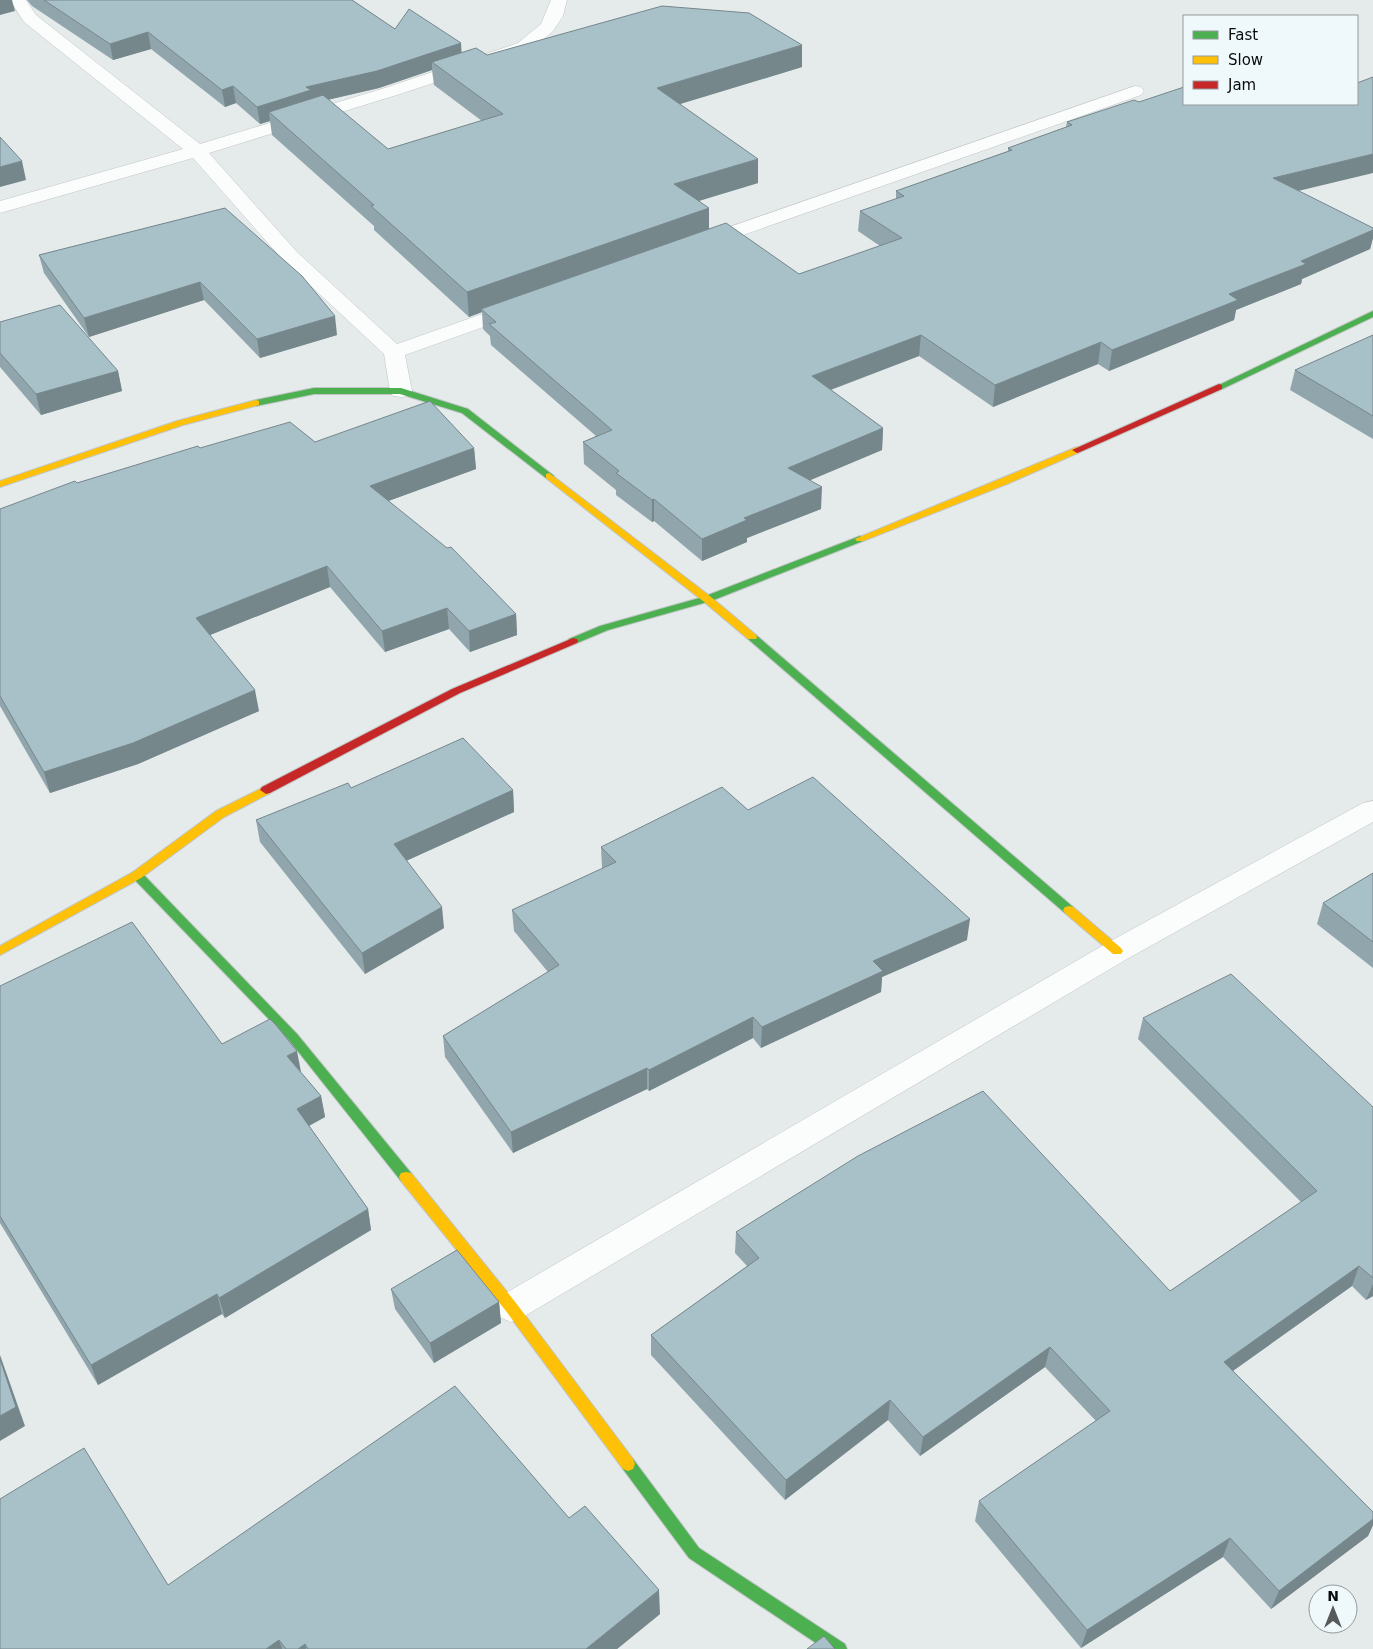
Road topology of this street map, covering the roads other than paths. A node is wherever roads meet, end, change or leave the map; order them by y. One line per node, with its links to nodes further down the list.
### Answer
1 (18, 0): 4 (street)
2 (559, 0): 4 (street)
3 (1135, 91): 6 (street)
4 (198, 152): 5 (street); 9 (street)
5 (0, 207)
6 (684, 250)
7 (534, 302): 9 (street)
8 (1373, 314): 12 (street)
9 (394, 352): 10 (street)
10 (401, 391): 11 (street); 12 (street)
11 (0, 484)
12 (707, 599): 14 (street); 16 (street)
13 (1373, 810): 16 (street)
14 (137, 875): 15 (street); 17 (street)
15 (0, 951)
16 (1117, 951): 17 (street)
17 (511, 1308): 18 (street)
18 (839, 1649)

